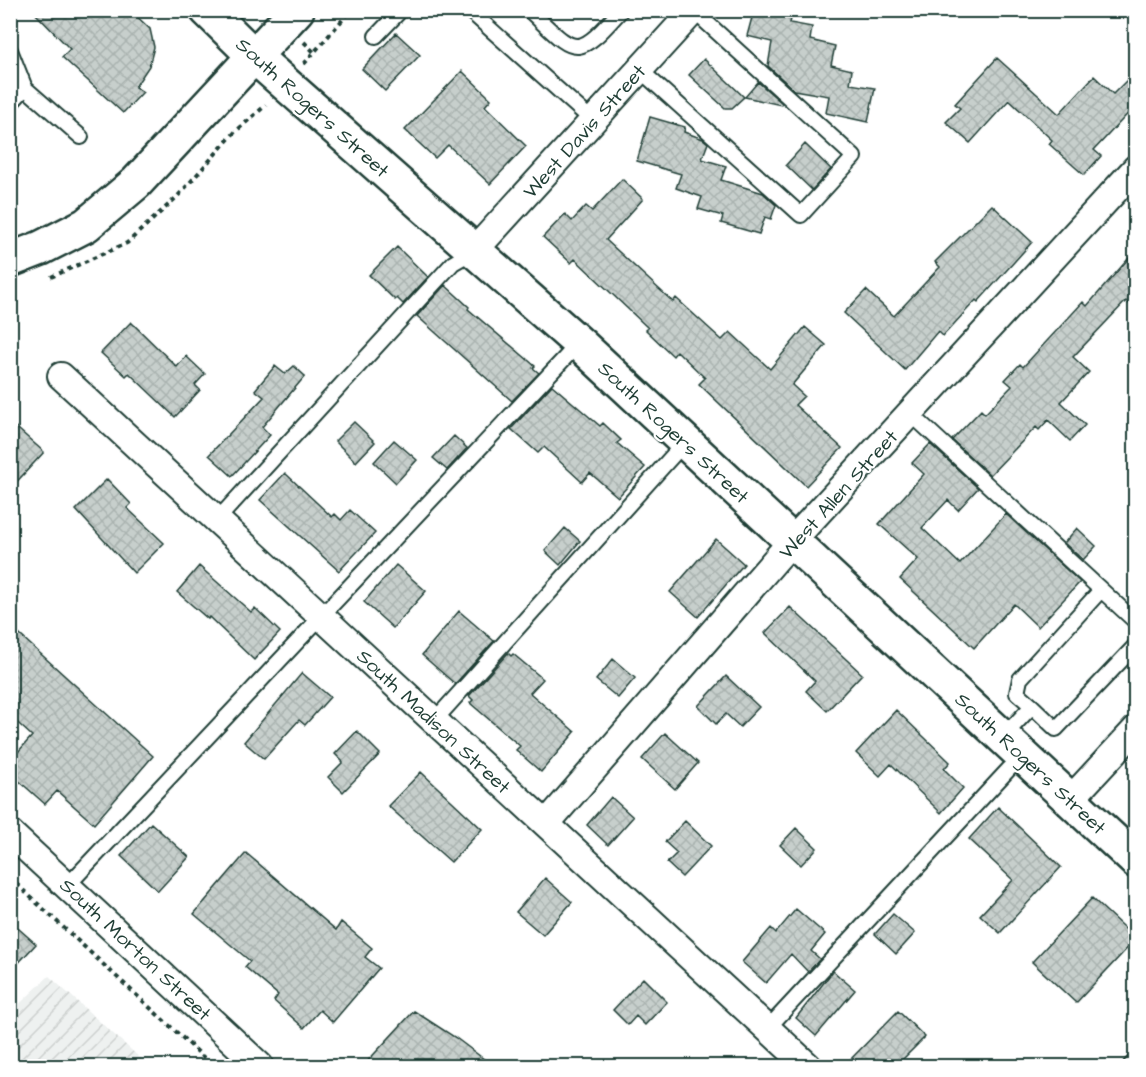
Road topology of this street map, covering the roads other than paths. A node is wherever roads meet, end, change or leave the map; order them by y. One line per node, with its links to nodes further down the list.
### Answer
1 (207, 10): 10 (street, South Rogers Street)
2 (297, 10): 10 (street)
3 (401, 10): 8 (lane)
4 (469, 10): 14 (lane)
5 (529, 10): 6 (lane)
6 (621, 10)
7 (694, 11): 11 (street, West Davis Street); 11 (lane)
8 (376, 36)
9 (10, 50): 12 (lane)
10 (255, 57): 17 (street, South Rogers Street); 18 (street)
11 (640, 70): 14 (street, West Davis Street)
12 (25, 88): 13 (lane); 15 (lane)
13 (10, 104)
14 (593, 121): 17 (street, West Davis Street)
15 (81, 137)
16 (1136, 168): 21 (street, West Allen Street)
17 (474, 251): 19 (street, South Rogers Street); 23 (lane)
18 (10, 260)
19 (579, 343): 22 (street, South Rogers Street); 26 (lane)
20 (61, 376): 23 (street, South Madison Street)
21 (911, 414): 24 (street, West Allen Street); 25 (lane)
22 (685, 442): 24 (street, South Rogers Street); 30 (lane)
23 (217, 520): 26 (street, South Madison Street)
24 (792, 542): 32 (street, South Rogers Street); 34 (street, West Allen Street)
25 (1101, 590): 27 (lane); 29 (lane)
26 (320, 615): 30 (street, South Madison Street); 37 (lane)
27 (1136, 622)
28 (1136, 645): 29 (lane)
29 (1032, 706): 32 (lane)
30 (434, 721): 34 (street, South Madison Street)
31 (1136, 729): 33 (street)
32 (1014, 746): 33 (street, South Rogers Street); 38 (lane)
33 (1070, 800): 36 (street, South Rogers Street)
34 (546, 824): 38 (street, South Madison Street)
35 (10, 833): 37 (street, South Morton Street)
36 (1136, 861)
37 (68, 885): 40 (street, South Morton Street)
38 (767, 1029): 41 (street, South Madison Street)
39 (1136, 1060): 42 (lane)
40 (260, 1066)
41 (808, 1066)
42 (1130, 1066)

